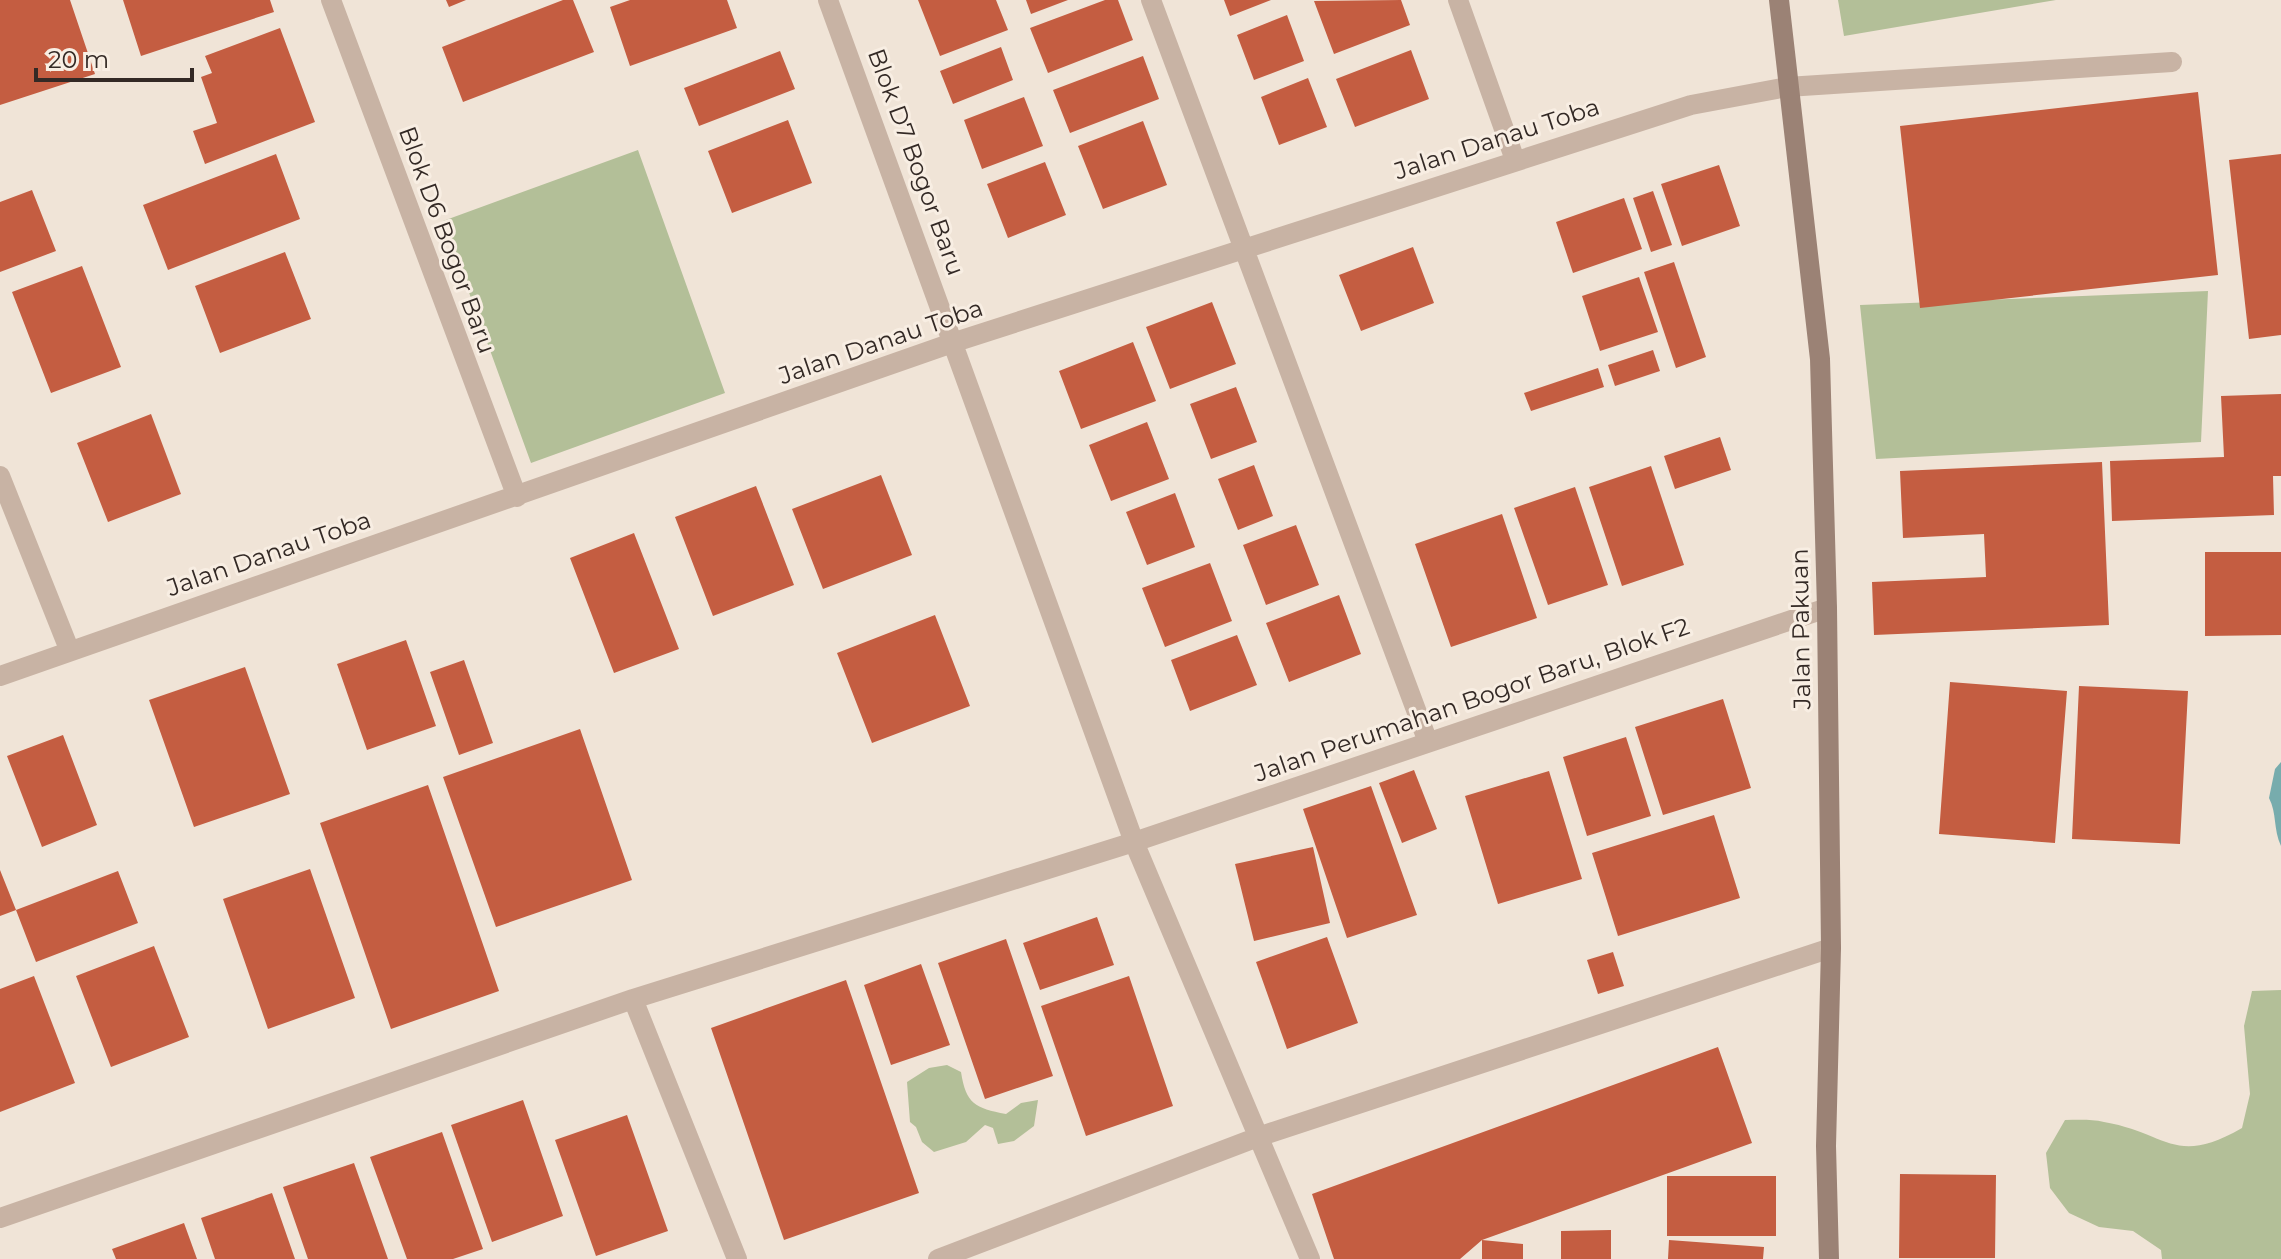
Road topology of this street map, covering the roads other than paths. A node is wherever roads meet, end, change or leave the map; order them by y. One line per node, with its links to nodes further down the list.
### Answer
1 (331, 0): 12 (street, Blok D6 Bogor Baru)
2 (828, 0): 10 (street, Blok D7 Bogor Baru)
3 (1151, 0): 9 (street)
4 (1458, 0): 8 (street)
5 (1779, 0): 7 (street, Jalan Pakuan)
6 (2172, 62): 7 (street, Jalan Danau Toba)
7 (1787, 87): 8 (street, Jalan Danau Toba); 13 (street, Jalan Pakuan)
8 (1515, 160): 9 (street, Jalan Danau Toba)
9 (1245, 247): 10 (street, Jalan Danau Toba); 16 (street)
10 (955, 342): 12 (street, Jalan Danau Toba); 17 (street, Blok D7 Bogor Baru)
11 (0, 476): 14 (street)
12 (517, 497): 14 (street, Jalan Danau Toba)
13 (1827, 608): 16 (street, Jalan Perumahan Bogor Baru, Blok F2); 18 (street, Jalan Pakuan)
14 (69, 649): 15 (street, Jalan Danau Toba)
15 (0, 676)
16 (1428, 742): 17 (street, Jalan Perumahan Bogor Baru, Blok F2)
17 (1134, 842): 19 (street, Jalan Perumahan Bogor Baru, Blok F2); 20 (street, Blok D7 Bogor Baru)
18 (1831, 948): 20 (street); 25 (street, Jalan Pakuan)
19 (633, 999): 21 (street, Jalan Perumahan Bogor Baru, Blok F2); 22 (street)
20 (1258, 1137): 23 (street); 24 (street, Blok D7 Bogor Baru)
21 (0, 1218)
22 (737, 1259)
23 (938, 1259)
24 (1310, 1259)
25 (1829, 1259)

